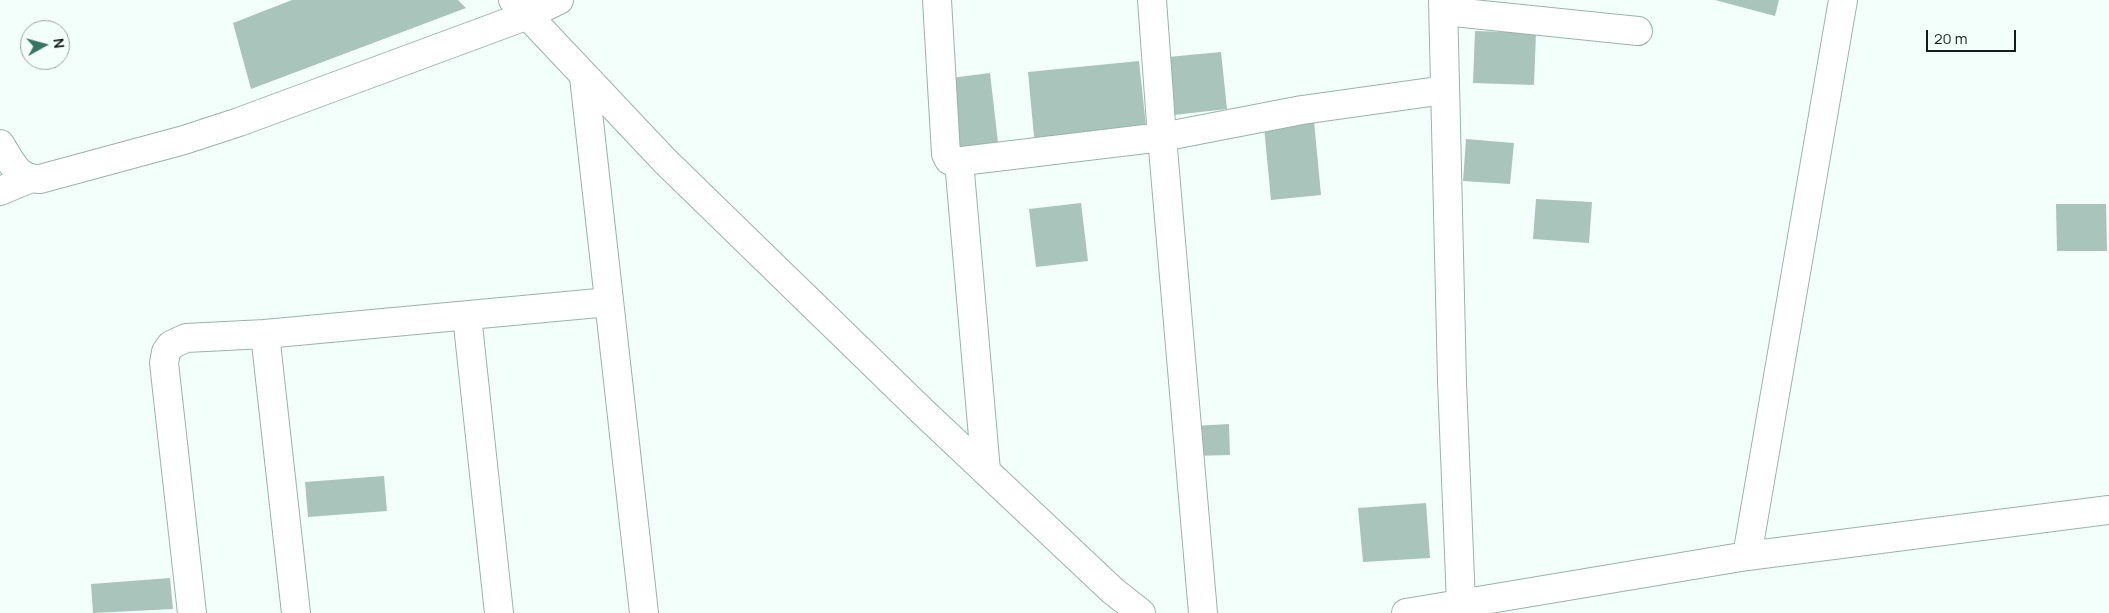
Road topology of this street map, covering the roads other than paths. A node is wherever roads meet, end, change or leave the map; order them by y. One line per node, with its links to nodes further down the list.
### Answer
1 (559, 0): 6 (street)
2 (937, 0): 12 (street)
3 (1152, 0): 10 (street)
4 (1843, 0): 20 (street)
5 (1444, 6): 7 (street); 9 (street)
6 (520, 8): 8 (street); 13 (street)
7 (1638, 31)
8 (584, 77): 15 (street); 18 (street)
9 (1445, 90): 10 (street); 21 (street)
10 (1162, 137): 12 (street); 27 (street)
11 (0, 144): 13 (street)
12 (959, 161): 18 (street)
13 (29, 179): 14 (street)
14 (0, 191)
15 (610, 302): 16 (street); 25 (street)
16 (467, 316): 17 (street); 24 (street)
17 (265, 334): 22 (street); 23 (street)
18 (986, 471): 26 (street)
19 (2109, 510): 20 (street)
20 (1747, 556): 21 (street)
21 (1461, 608): 28 (street)
22 (192, 613)
23 (296, 613)
24 (499, 613)
25 (644, 613)
26 (1141, 613)
27 (1203, 613)
28 (1406, 613)

